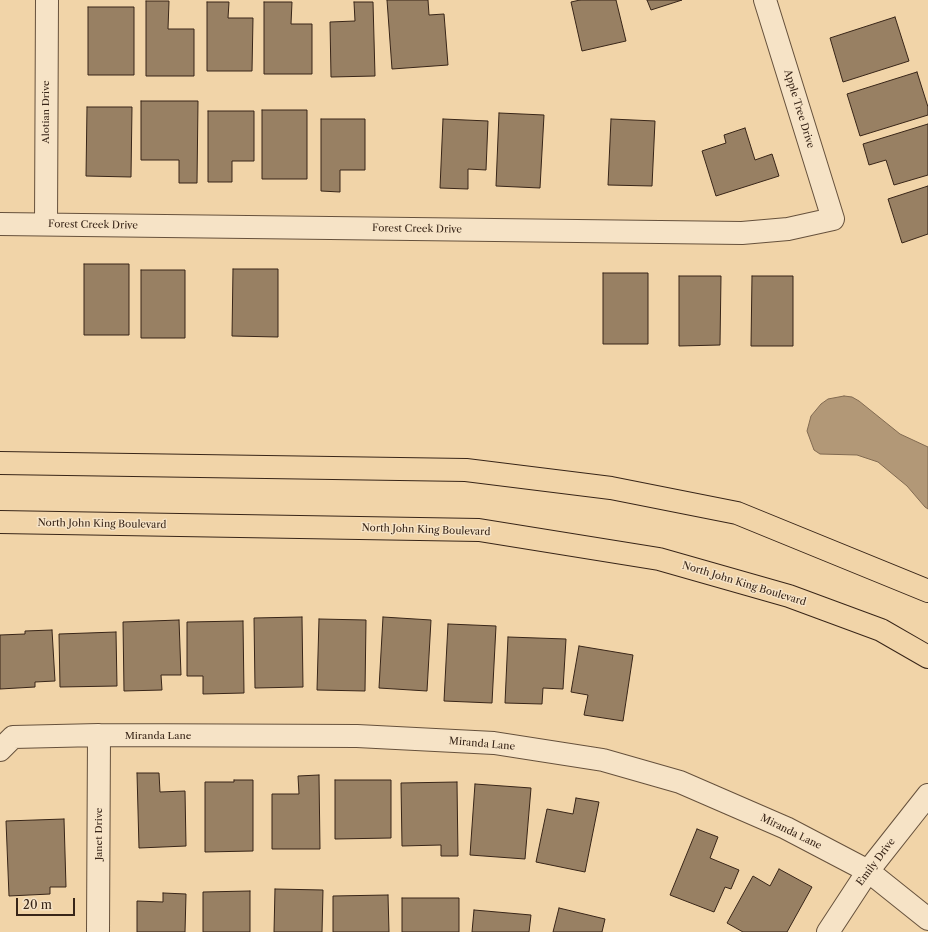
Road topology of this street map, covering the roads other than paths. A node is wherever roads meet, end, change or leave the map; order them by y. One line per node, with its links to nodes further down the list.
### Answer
1 (47, 0): 5 (street, Alotian Drive)
2 (765, 0): 3 (street, Apple Tree Drive)
3 (833, 219): 5 (street, Forest Creek Drive)
4 (0, 224): 5 (street, Forest Creek Drive)
5 (46, 224)
6 (0, 463): 8 (main road)
7 (0, 522): 9 (main road, North John King Boulevard)
8 (928, 591)
9 (928, 657)
10 (99, 736): 11 (street, Miranda Lane); 13 (street, Miranda Lane); 15 (street, Janet Drive)
11 (0, 750)
12 (928, 795): 13 (street, Emily Drive)
13 (868, 872): 14 (street, Miranda Lane); 16 (street, Emily Drive)
14 (928, 919)
15 (98, 932)
16 (828, 932)

